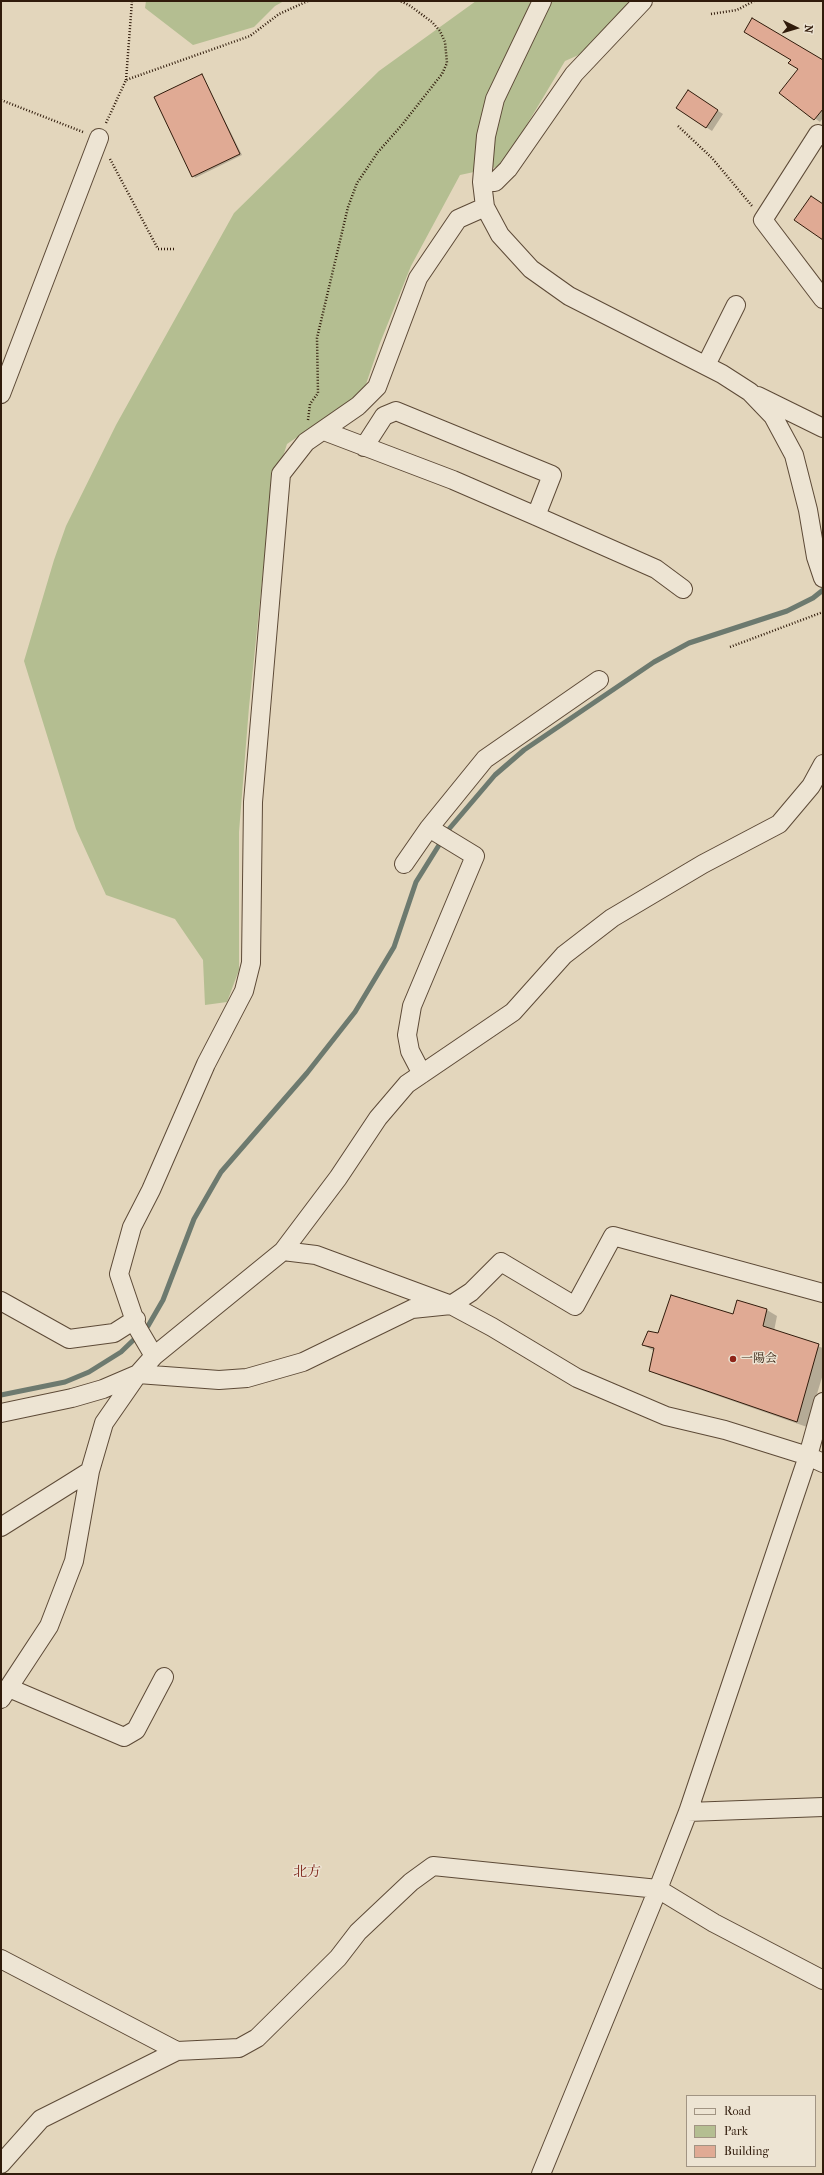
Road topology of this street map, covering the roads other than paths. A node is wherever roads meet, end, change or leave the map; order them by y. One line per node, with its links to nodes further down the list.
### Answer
1 (542, 1): 5 (street)
2 (642, 1): 5 (street)
3 (823, 136): 7 (street)
4 (99, 138): 11 (street)
5 (482, 182): 6 (street)
6 (485, 207): 9 (street); 13 (street)
7 (823, 299)
8 (736, 305): 9 (street)
9 (706, 365): 10 (street)
10 (750, 392): 12 (street); 16 (street)
11 (1, 394)
12 (823, 428)
13 (324, 431): 14 (street); 27 (street)
14 (364, 447): 15 (street); 15 (street)
15 (536, 516): 17 (street)
16 (823, 578)
17 (683, 589)
18 (599, 680): 20 (street)
19 (823, 764): 22 (street)
20 (439, 833): 21 (street); 22 (street)
21 (404, 864)
22 (422, 1074): 23 (street)
23 (282, 1251): 26 (street); 27 (street)
24 (823, 1293): 26 (street)
25 (1, 1301): 27 (street)
26 (451, 1305): 28 (street); 31 (street)
27 (143, 1336): 28 (street)
28 (138, 1374): 30 (street); 32 (street)
29 (823, 1402): 31 (street)
30 (1, 1412)
31 (816, 1460): 37 (street)
32 (90, 1471): 33 (street); 35 (street)
33 (1, 1527)
34 (164, 1677): 35 (street)
35 (5, 1694)
36 (823, 1807): 37 (street)
37 (688, 1812): 38 (street)
38 (658, 1889): 40 (street); 41 (street); 43 (street)
39 (1, 1958): 41 (street)
40 (823, 1980)
41 (177, 2051): 42 (street)
42 (1, 2164)
43 (541, 2174)

